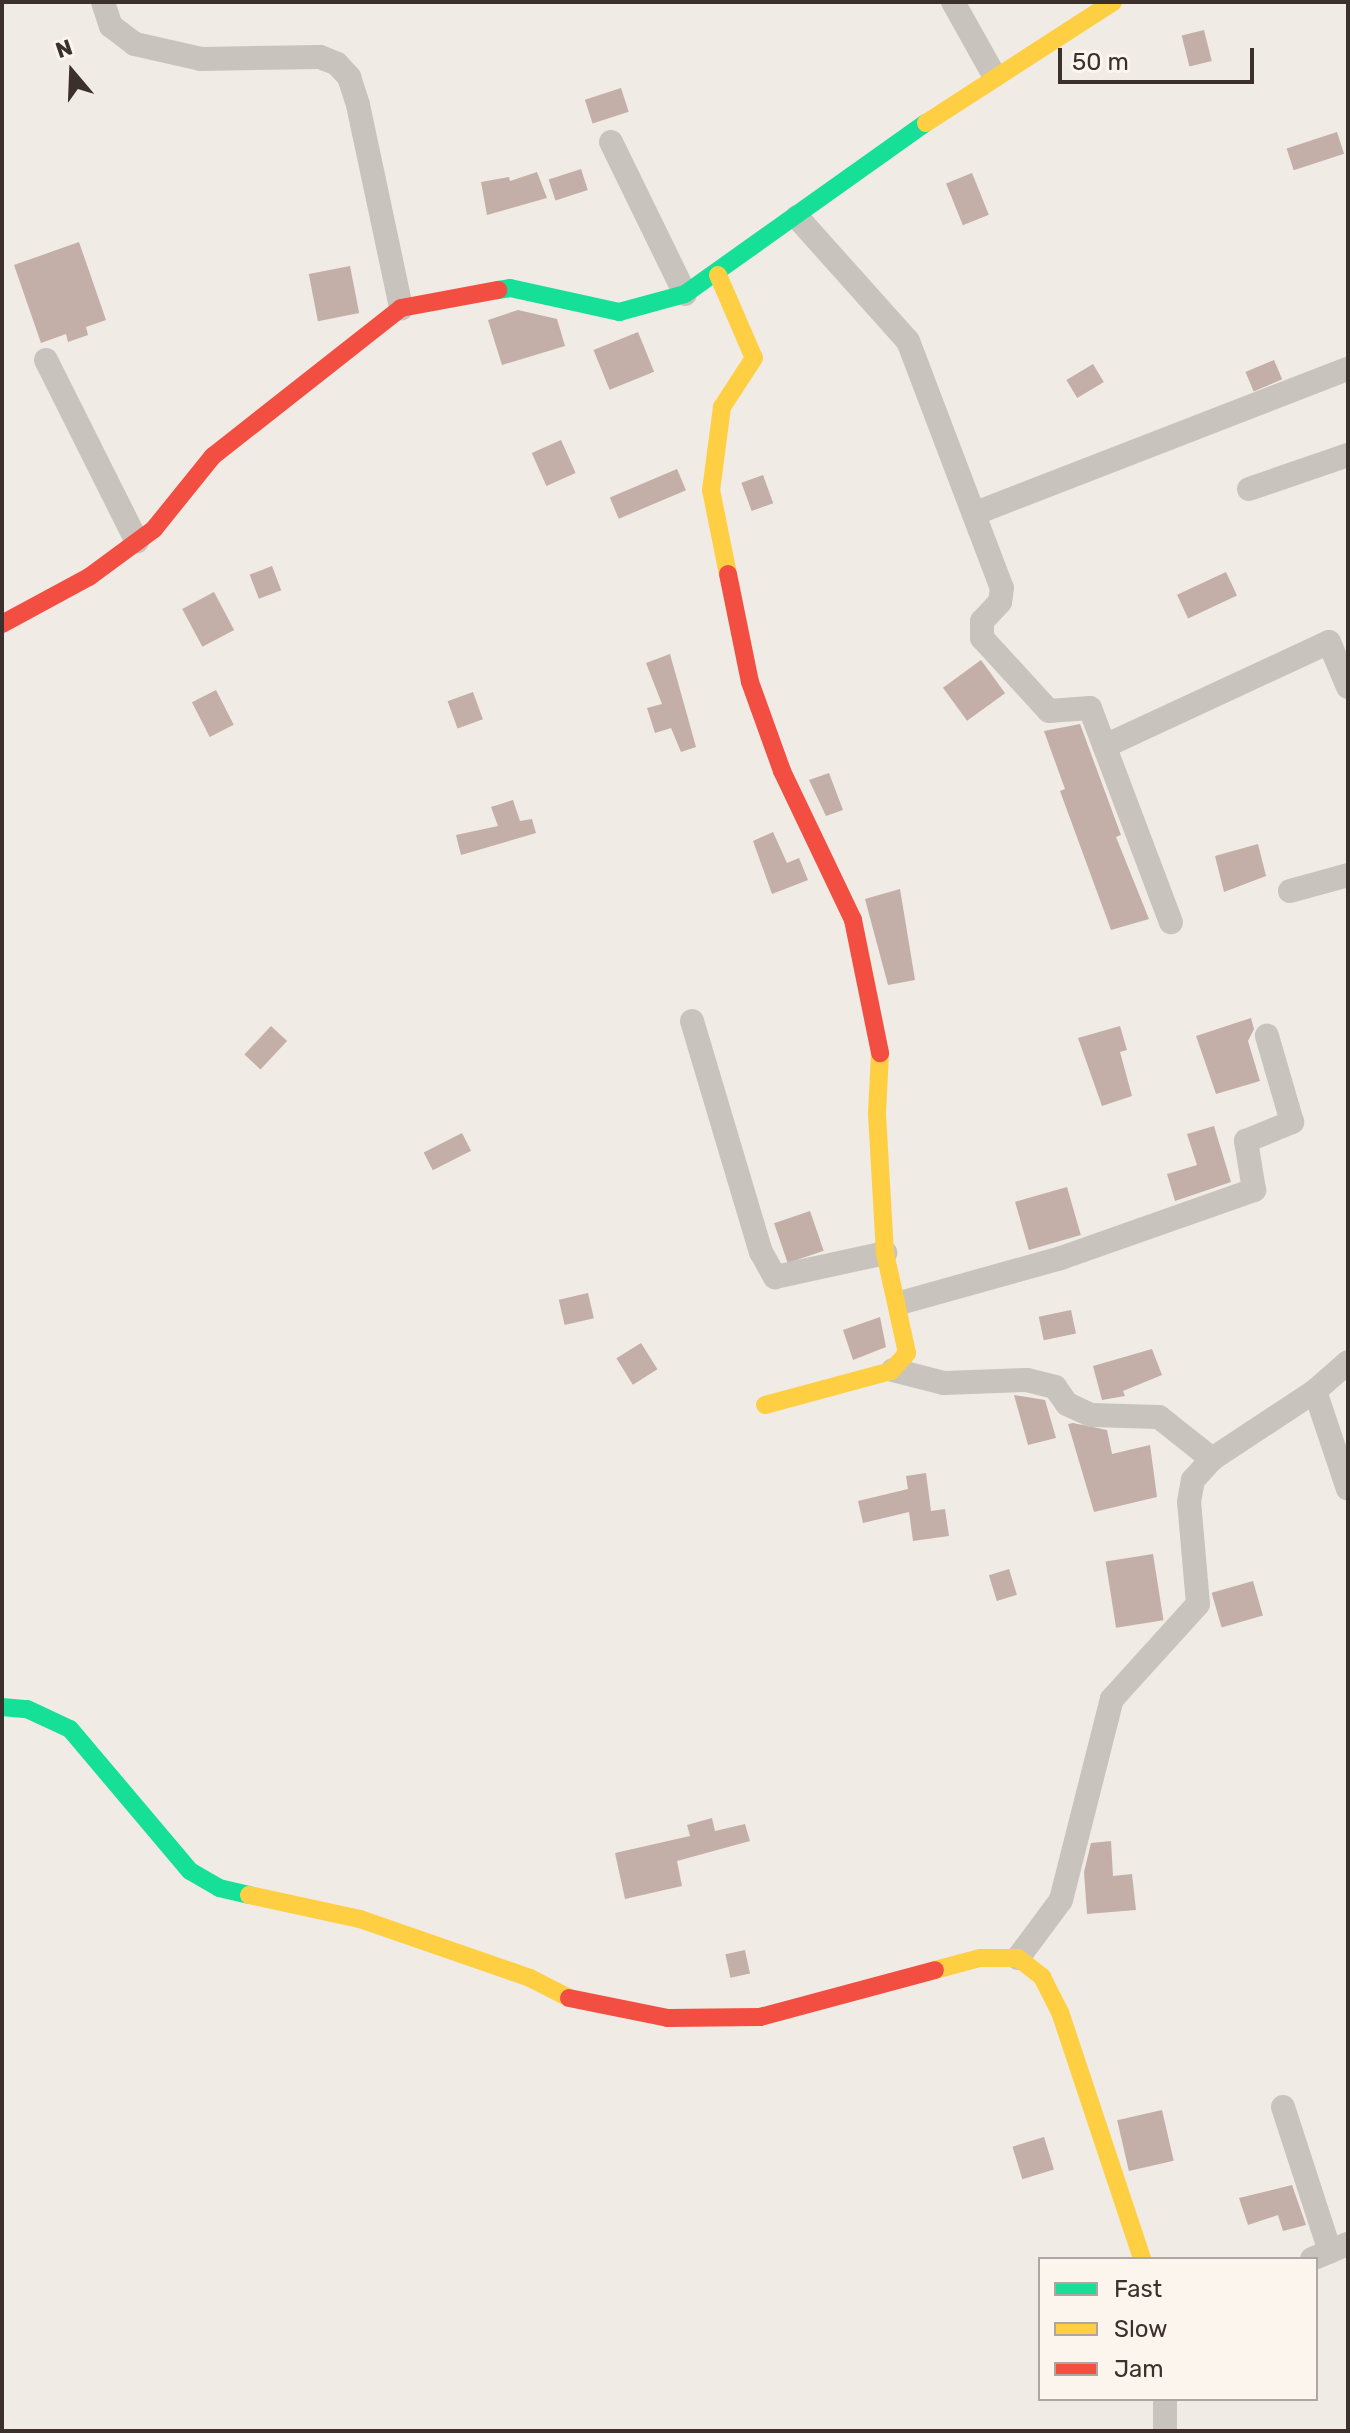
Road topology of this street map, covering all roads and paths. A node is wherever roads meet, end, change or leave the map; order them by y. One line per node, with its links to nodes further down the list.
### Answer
1 (103, 2): 9 (street)
2 (953, 2): 4 (street)
3 (1113, 2): 4 (street)
4 (994, 75): 6 (street)
5 (611, 142): 8 (street)
6 (797, 217): 7 (street); 14 (street)
7 (718, 275): 8 (street); 24 (street)
8 (685, 294): 9 (street)
9 (401, 308): 15 (street)
10 (46, 360): 15 (street)
11 (1348, 369): 14 (street)
12 (1348, 455): 13 (street)
13 (1249, 489)
14 (976, 513): 18 (street)
15 (137, 542): 16 (street)
16 (2, 624)
17 (1348, 687): 18 (street)
18 (1105, 746): 21 (street)
19 (1348, 875): 20 (street)
20 (1290, 891)
21 (1171, 922)
22 (692, 1021): 24 (street)
23 (1267, 1036): 25 (street)
24 (885, 1253): 25 (street)
25 (900, 1303): 27 (street)
26 (1348, 1362): 28 (street)
27 (893, 1370): 29 (street); 30 (street)
28 (1315, 1391): 30 (street); 31 (street)
29 (765, 1405)
30 (1212, 1459): 33 (street)
31 (1348, 1489)
32 (2, 1707): 33 (street)
33 (1018, 1958): 36 (street)
34 (1283, 2107): 35 (street)
35 (1330, 2252)
36 (1141, 2257)
37 (1165, 2401): 38 (street)
38 (1165, 2431)

